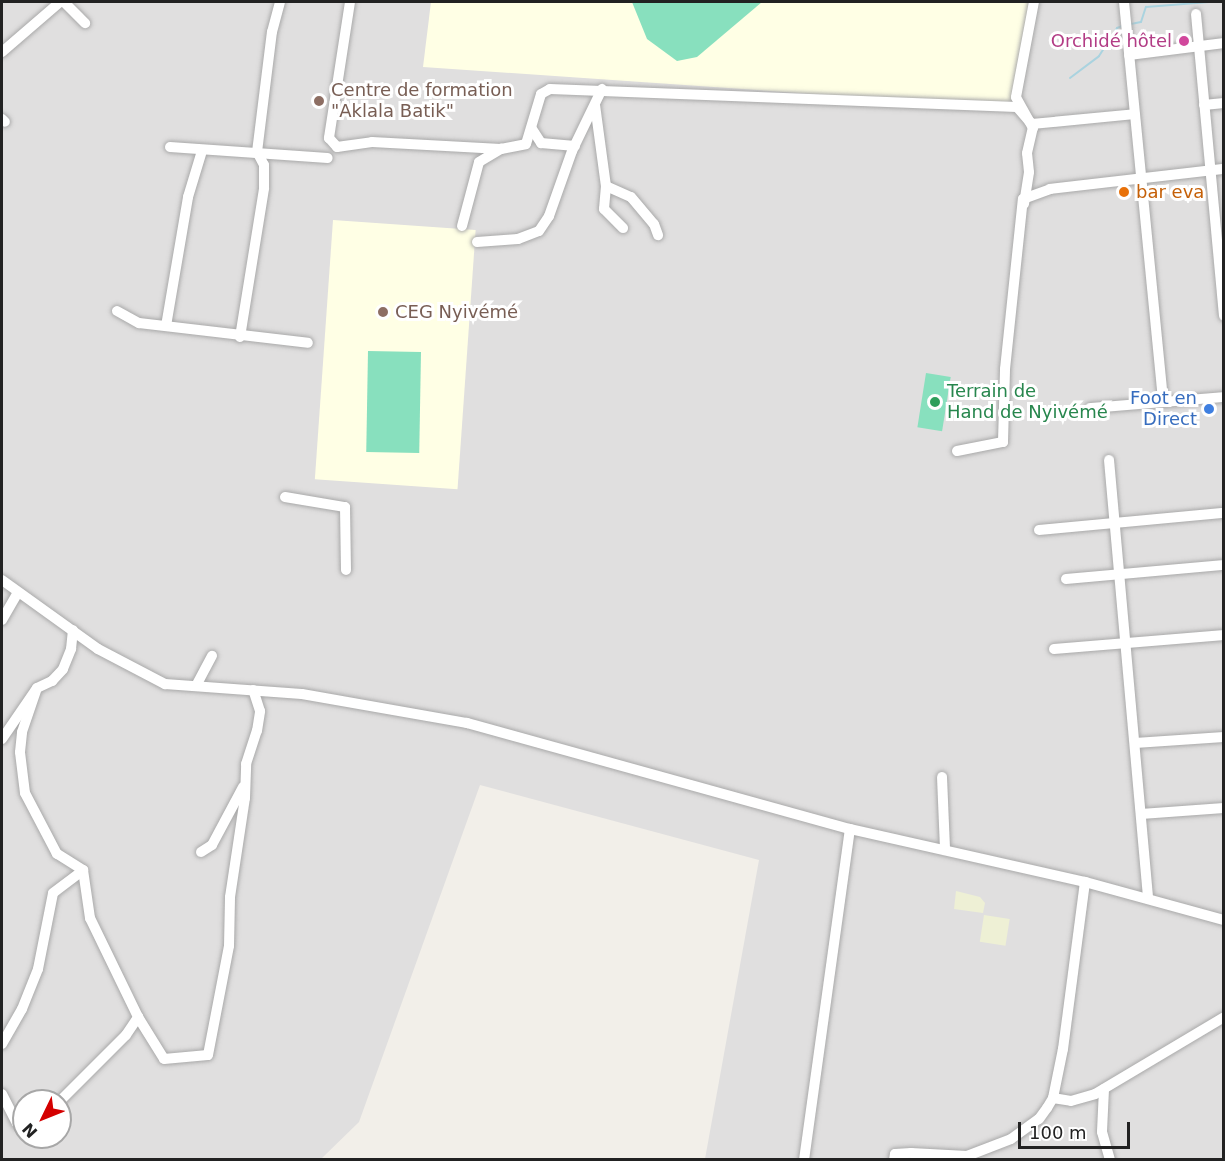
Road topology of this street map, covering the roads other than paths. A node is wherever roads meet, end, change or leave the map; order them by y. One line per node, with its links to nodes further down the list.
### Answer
1 (62, 2): 8 (street); 11 (street)
2 (280, 2): 24 (street)
3 (350, 2): 22 (street)
4 (1029, 2): 17 (street)
5 (1034, 2): 39 (street)
6 (1124, 2): 12 (street)
7 (1196, 14): 10 (street)
8 (85, 23)
9 (1224, 43): 10 (street)
10 (1199, 46): 12 (street); 16 (street)
11 (2, 52)
12 (1129, 55): 18 (street)
13 (602, 90): 15 (street); 17 (street); 19 (street)
14 (1224, 103): 16 (street)
15 (595, 105): 20 (street); 29 (street)
16 (1204, 105): 27 (street)
17 (1017, 107): 18 (street)
18 (1136, 114): 28 (street)
19 (532, 129): 20 (street); 22 (street)
20 (575, 146): 33 (street)
21 (170, 147): 23 (street)
22 (501, 149): 30 (street)
23 (202, 152): 24 (street); 36 (street)
24 (257, 152): 25 (street); 37 (street)
25 (328, 158)
26 (1224, 169): 27 (street)
27 (1210, 171): 28 (street); 35 (street)
28 (1142, 179): 41 (street); 43 (street)
29 (606, 186): 31 (street); 32 (street)
30 (462, 226)
31 (623, 228)
32 (658, 235)
33 (477, 242)
34 (117, 311): 36 (street)
35 (1224, 316)
36 (166, 326): 37 (street)
37 (240, 337): 38 (street)
38 (308, 344)
39 (1005, 347)
40 (1224, 397): 41 (street)
41 (1163, 402): 42 (street)
42 (1090, 408)
43 (957, 451)
44 (1108, 460): 47 (street)
45 (285, 497): 50 (street)
46 (1224, 513): 47 (street)
47 (1114, 523): 48 (street); 51 (street)
48 (1040, 530)
49 (1224, 565): 51 (street)
50 (346, 570)
51 (1119, 574): 52 (street); 58 (street)
52 (1066, 579)
53 (2, 580): 54 (street)
54 (18, 592): 55 (street); 56 (street)
55 (2, 620)
56 (73, 630): 61 (street); 62 (street)
57 (1224, 635): 58 (street)
58 (1126, 643): 59 (street); 66 (street)
59 (1054, 649)
60 (212, 656): 61 (street)
61 (197, 684): 63 (street)
62 (37, 688): 65 (street); 74 (street)
63 (253, 690): 68 (street); 71 (street)
64 (1224, 737): 66 (street)
65 (2, 739)
66 (1135, 743): 70 (street)
67 (942, 777): 72 (street)
68 (245, 781): 73 (street); 78 (street)
69 (1224, 808): 70 (street)
70 (1141, 814): 76 (street)
71 (849, 828): 72 (street); 86 (street)
72 (945, 850): 75 (street)
73 (201, 852)
74 (83, 870): 78 (street); 80 (street)
75 (1085, 882): 76 (street); 84 (street)
76 (1149, 898): 77 (street)
77 (1224, 920)
78 (138, 1017): 81 (street)
79 (1224, 1017): 82 (street)
80 (2, 1044)
81 (72, 1089)
82 (1104, 1089): 84 (street); 88 (street)
83 (2, 1094): 85 (street)
84 (1053, 1098): 87 (street)
85 (12, 1114)
86 (804, 1160)
87 (894, 1160)
88 (1110, 1160)

